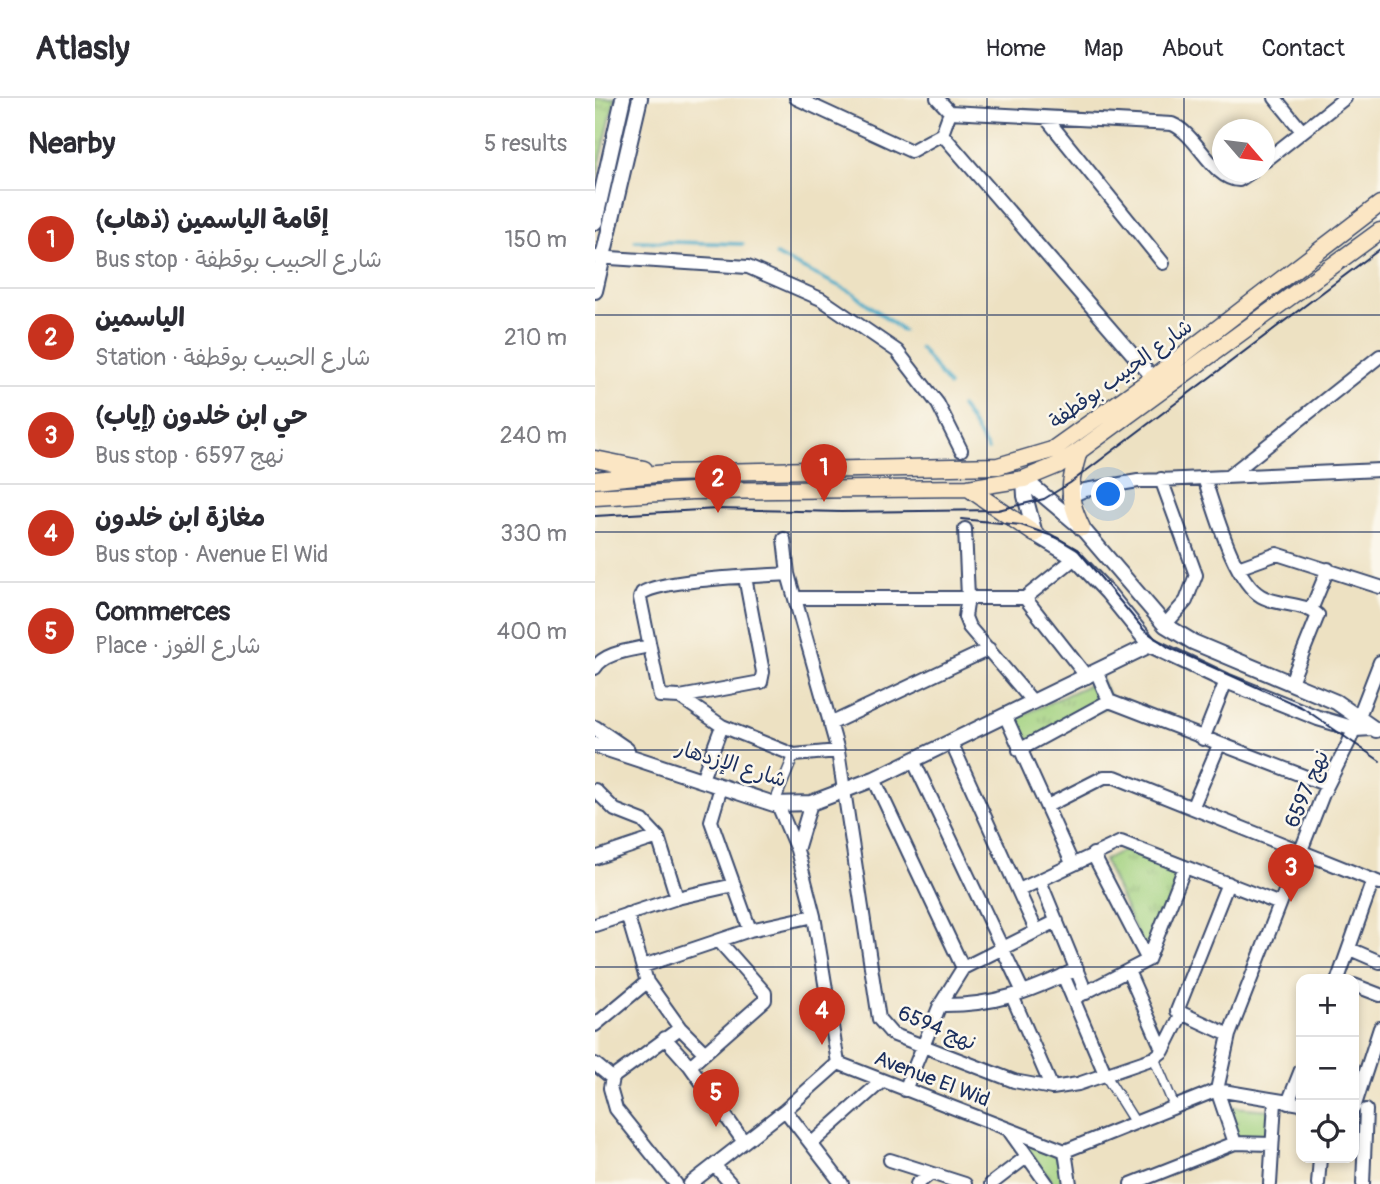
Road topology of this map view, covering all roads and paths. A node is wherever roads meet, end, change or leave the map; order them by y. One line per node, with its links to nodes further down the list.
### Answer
1 (623, 98): 14 (street)
2 (640, 98): 16 (street)
3 (796, 98): 10 (street)
4 (937, 98): 7 (street)
5 (1275, 98): 9 (street)
6 (1345, 98): 9 (street)
7 (950, 113): 8 (street); 10 (street)
8 (1046, 118): 12 (street); 17 (street)
9 (1303, 131): 11 (street)
10 (942, 134): 20 (street)
11 (1275, 153)
12 (1212, 162)
13 (1380, 204): 20 (main road, شارع الحبيب بوقطفة)
14 (595, 222)
15 (1380, 231): 22 (main road, شارع الحبيب بوقطفة)
16 (599, 258): 18 (street); 21 (street)
17 (1163, 263)
18 (595, 291)
19 (1380, 356): 28 (street)
20 (1153, 379): 23 (main road, شارع الحبيب بوقطفة)
21 (961, 450)
22 (1079, 451): 30 (main road, شارع الحبيب بوقطفة); 35 (main road)
23 (1037, 455): 25 (main road, شارع الحبيب بوقطفة); 30 (main road)
24 (595, 459): 27 (main road)
25 (998, 466): 27 (main road, شارع الحبيب بوقطفة); 30 (main road)
26 (1380, 470): 28 (street)
27 (667, 473): 32 (main road, شارع الحبيب بوقطفة)
28 (1229, 476): 29 (street)
29 (1204, 478): 31 (street); 41 (street)
30 (1024, 479): 33 (main road, شارع الحبيب بوقطفة); 36 (street); 38 (street)
31 (1161, 479): 35 (street); 50 (street)
32 (595, 480)
33 (968, 488): 34 (main road, شارع الحبيب بوقطفة); 38 (main road)
34 (595, 497)
35 (1069, 497): 36 (main road)
36 (1082, 528): 50 (street)
37 (965, 529): 46 (street)
38 (1035, 534): 40 (street)
39 (784, 539): 43 (street, نهج 6594)
40 (1075, 558): 48 (street); 51 (street)
41 (1238, 568): 42 (street); 49 (street)
42 (1328, 569): 45 (street); 49 (street)
43 (788, 574): 44 (street); 47 (street, نهج 6594)
44 (745, 577): 52 (street); 59 (street)
45 (1380, 587)
46 (968, 597): 47 (street); 48 (street); 53 (street)
47 (796, 598): 63 (street, نهج 6594)
48 (1025, 598): 56 (street)
49 (1311, 610): 58 (street)
50 (1165, 625): 58 (street)
51 (1150, 645): 56 (street, شارع الإزدهار); 57 (street)
52 (649, 646): 55 (street); 59 (street)
53 (989, 649): 61 (street); 63 (street)
54 (1380, 662): 64 (street, نهج 6597)
55 (595, 668)
56 (1092, 675): 60 (street); 61 (street, شارع الإزدهار)
57 (1226, 681): 64 (street); 68 (street)
58 (1291, 682): 64 (street)
59 (680, 697): 65 (street)
60 (1109, 701): 68 (street); 72 (street)
61 (1033, 702): 62 (street, شارع الإزدهار)
62 (1005, 715): 69 (street, شارع الإزدهار); 72 (street)
63 (830, 724): 73 (street, نهج 6594)
64 (1357, 724): 67 (street); 79 (street, نهج 6597)
65 (722, 726): 74 (street); 77 (street)
66 (595, 728): 75 (street)
67 (1376, 730)
68 (1203, 739): 71 (street)
69 (951, 742): 76 (street, شارع الإزدهار); 98 (street)
70 (595, 745): 75 (street)
71 (1219, 745): 79 (street); 86 (street)
72 (1020, 750): 85 (street)
73 (838, 751): 74 (street); 82 (street, نهج 6594)
74 (794, 755): 84 (street)
75 (640, 758): 77 (street, شارع الإزدهار)
76 (913, 761): 78 (street, شارع الإزدهار); 108 (street)
77 (702, 779): 80 (street, شارع الإزدهار)
78 (874, 779): 82 (street, شارع الإزدهار); 113 (street)
79 (1327, 785): 89 (street, نهج 6597)
80 (721, 787): 84 (street, شارع الإزدهار); 97 (street)
81 (595, 790): 87 (street)
82 (845, 793): 83 (street, شارع الإزدهار); 131 (street, نهج 6594)
83 (811, 803): 84 (street, شارع الإزدهار); 88 (street)
84 (776, 805): 88 (street)
85 (1047, 806): 86 (street); 92 (street)
86 (1193, 806): 89 (street)
87 (658, 836): 91 (street); 99 (street)
88 (797, 850): 102 (street)
89 (1302, 852): 95 (street); 100 (street, نهج 6597)
90 (1093, 854): 92 (street); 93 (street); 110 (street)
91 (595, 858)
92 (1072, 863): 94 (street)
93 (1185, 867): 96 (street); 110 (street)
94 (1040, 881): 98 (street); 103 (street)
95 (1376, 881): 109 (street)
96 (1228, 883): 100 (street); 125 (street)
97 (734, 885): 99 (street); 105 (street)
98 (1019, 890): 106 (street)
99 (677, 898): 101 (street)
100 (1280, 904): 129 (street, نهج 6597)
101 (627, 914): 104 (street); 112 (street)
102 (814, 916): 105 (street); 135 (street)
103 (1057, 920): 106 (street); 114 (street)
104 (595, 925)
105 (750, 930): 107 (street)
106 (1036, 930): 108 (street)
107 (719, 941): 112 (street); 132 (street)
108 (1002, 946): 113 (street); 121 (street)
109 (1350, 949): 111 (street); 116 (street)
110 (1148, 960): 115 (street)
111 (1380, 962)
112 (643, 966): 118 (street)
113 (963, 968): 124 (street)
114 (1077, 969): 117 (street); 120 (street)
115 (1128, 971): 120 (street); 133 (street)
116 (1340, 974)
117 (1063, 975): 121 (street); 123 (street)
118 (647, 982): 126 (street); 127 (street)
119 (1359, 987): 122 (street)
120 (1086, 993): 123 (street)
121 (1018, 995): 124 (street); 141 (street)
122 (1380, 995)
123 (1073, 999): 138 (street)
124 (940, 1005): 131 (street)
125 (1179, 1012): 129 (street); 133 (street)
126 (596, 1018)
127 (681, 1028): 130 (street); 132 (street)
128 (1380, 1028): 134 (street)
129 (1229, 1035): 143 (street, نهج 6597)
130 (665, 1038): 137 (street); 139 (street)
131 (923, 1044): 141 (street, نهج 6594); 142 (street)
132 (705, 1052): 137 (street)
133 (1159, 1054): 138 (street, نهج 6594); 147 (street)
134 (1375, 1060): 146 (street)
135 (838, 1063): 140 (street, Avenue El Wid); 149 (street)
136 (595, 1064): 139 (street)
137 (690, 1066): 154 (street)
138 (1105, 1076): 141 (street, نهج 6594); 151 (street)
139 (612, 1078): 164 (street)
140 (882, 1081): 142 (street, Avenue El Wid); 156 (street)
141 (1052, 1088)
142 (905, 1090): 153 (street, Avenue El Wid)
143 (1217, 1090): 144 (street); 147 (street); 155 (street)
144 (1275, 1102): 145 (street); 157 (street)
145 (1295, 1103)
146 (1359, 1106)
147 (1175, 1108): 151 (street)
148 (1359, 1109): 150 (street)
149 (785, 1110): 154 (street); 156 (street)
150 (1380, 1111)
151 (1136, 1124): 158 (street)
152 (1359, 1124): 176 (street)
153 (1008, 1129): 158 (street, Avenue El Wid); 159 (street)
154 (744, 1142): 162 (street)
155 (1235, 1143): 157 (street); 173 (street)
156 (811, 1144): 167 (street)
157 (1272, 1144): 174 (street)
158 (1065, 1151): 172 (street)
159 (1025, 1158): 170 (street); 171 (street)
160 (890, 1160): 163 (street)
161 (1320, 1163): 175 (street)
162 (715, 1166): 165 (street); 166 (street)
163 (930, 1174): 168 (street); 169 (street)
164 (676, 1184)
165 (690, 1184)
166 (731, 1184)
167 (842, 1184)
168 (917, 1184)
169 (965, 1184)
170 (991, 1184)
171 (1047, 1184)
172 (1070, 1184)
173 (1131, 1184)
174 (1270, 1184)
175 (1318, 1184)
176 (1363, 1184)

